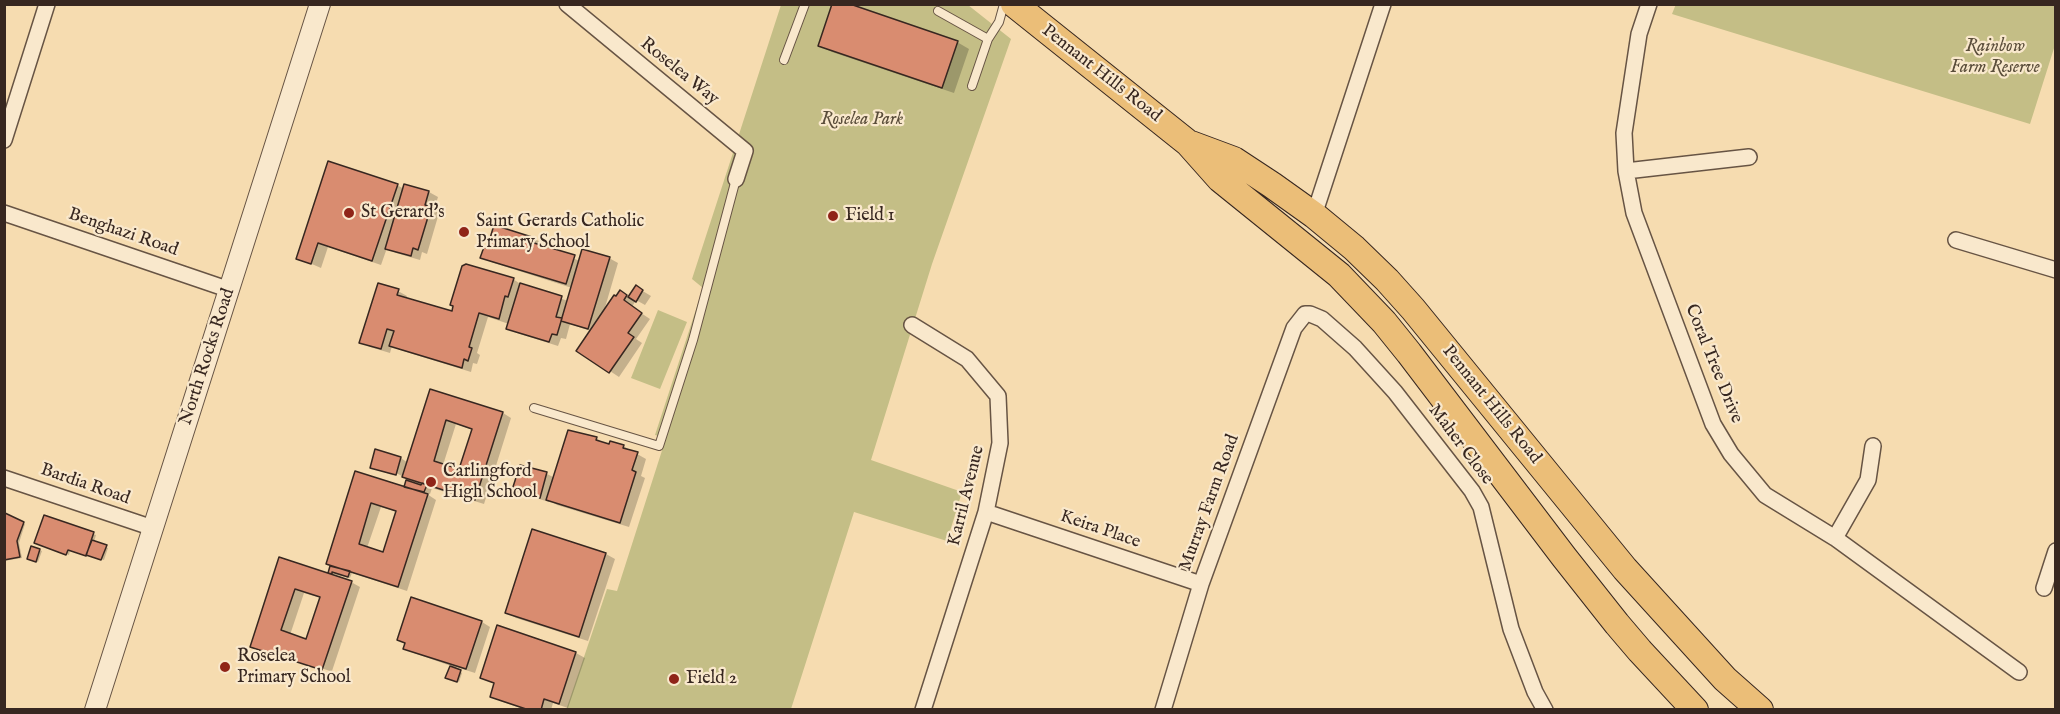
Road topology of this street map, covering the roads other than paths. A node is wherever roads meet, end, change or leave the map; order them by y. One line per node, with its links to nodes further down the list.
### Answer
1 (47, 4): 13 (street)
2 (320, 4): 23 (street, North Rocks Road)
3 (567, 4): 17 (street, Roselea Way)
4 (805, 4): 11 (lane)
5 (1004, 4): 10 (lane)
6 (1014, 4): 14 (highway, Pennant Hills Road)
7 (1383, 4): 19 (street)
8 (1649, 4): 16 (street, Coral Tree Drive)
9 (938, 11): 10 (lane)
10 (988, 39): 12 (lane)
11 (784, 60)
12 (972, 86)
13 (4, 140)
14 (1188, 143): 19 (highway, Pennant Hills Road); 22 (highway, Pennant Hills Road)
15 (1749, 158): 16 (street)
16 (1626, 171): 31 (street, Coral Tree Drive)
17 (736, 179): 26 (lane)
18 (4, 213): 23 (street, Benghazi Road)
19 (1314, 215): 22 (highway); 41 (highway, Pennant Hills Road)
20 (1956, 240): 21 (street)
21 (2055, 270)
22 (1339, 275): 40 (highway, Pennant Hills Road)
23 (230, 290): 30 (street, North Rocks Road)
24 (1305, 314): 33 (street, Murray Farm Road); 39 (street, Maher Close)
25 (912, 325): 29 (street, Karril Avenue)
26 (534, 408)
27 (1873, 446): 31 (street)
28 (4, 478): 30 (street, Bardia Road)
29 (986, 512): 33 (street, Keira Place); 37 (street, Karril Avenue)
30 (153, 528): 36 (street, North Rocks Road)
31 (1835, 538): 35 (street, Coral Tree Drive)
32 (2055, 551): 34 (street)
33 (1201, 584): 38 (street, Murray Farm Road)
34 (2044, 588)
35 (2019, 672)
36 (95, 710)
37 (923, 710)
38 (1163, 710)
39 (1545, 710)
40 (1695, 710)
41 (1760, 710)

